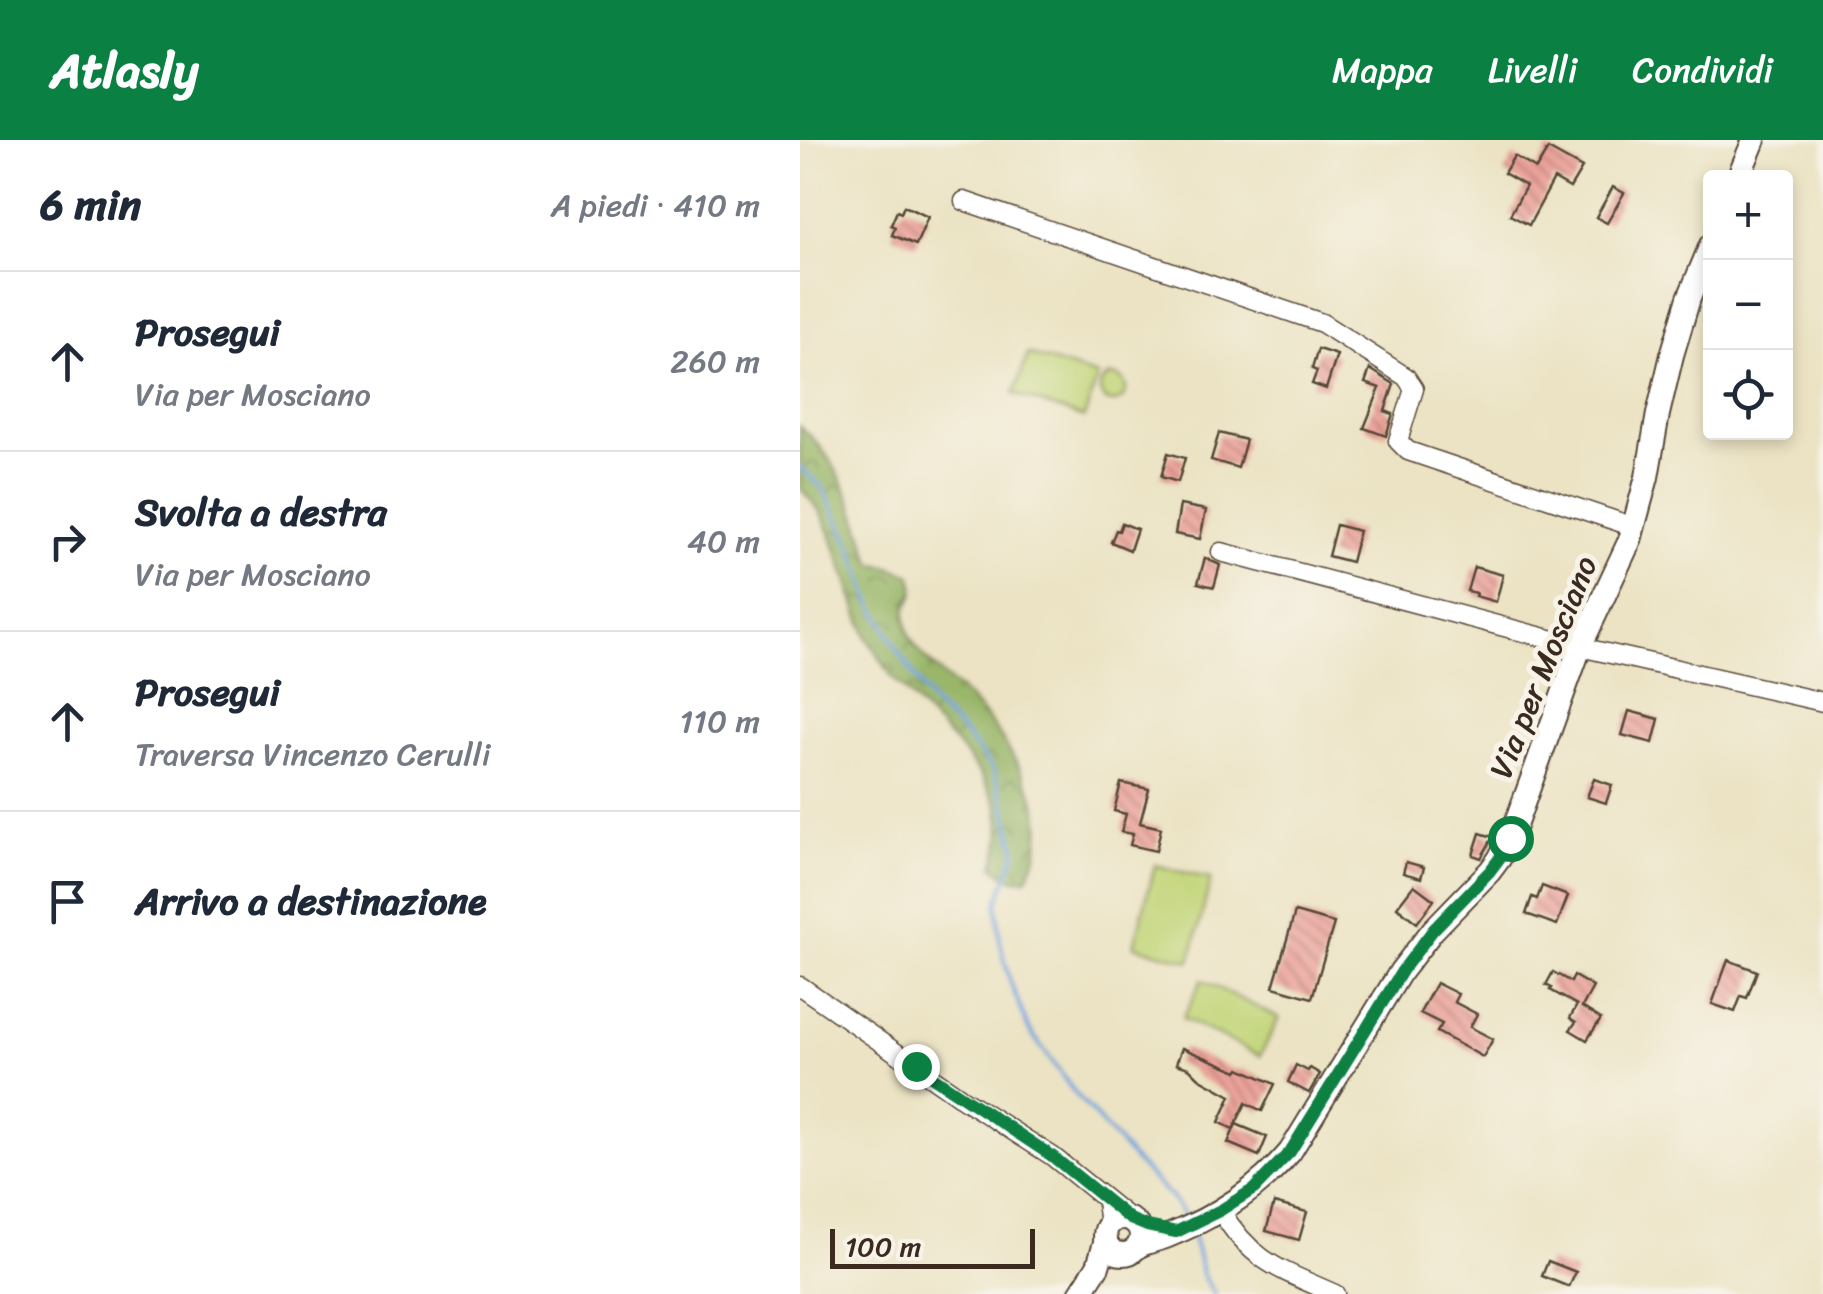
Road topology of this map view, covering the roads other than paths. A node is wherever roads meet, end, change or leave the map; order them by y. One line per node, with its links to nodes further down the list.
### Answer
1 (1754, 140): 2 (main road)
2 (1741, 170)
3 (964, 202): 5 (street)
4 (1704, 260): 5 (main road, Via per Mosciano)
5 (1634, 527): 7 (main road, Via per Mosciano)
6 (1221, 552): 7 (street)
7 (1580, 647): 8 (street); 10 (main road, Via per Mosciano)
8 (1823, 702)
9 (800, 986): 11 (street)
10 (1221, 1210): 11 (main road, Via per Mosciano); 13 (street)
11 (1123, 1234): 12 (main road)
12 (1080, 1294)
13 (1335, 1294)

